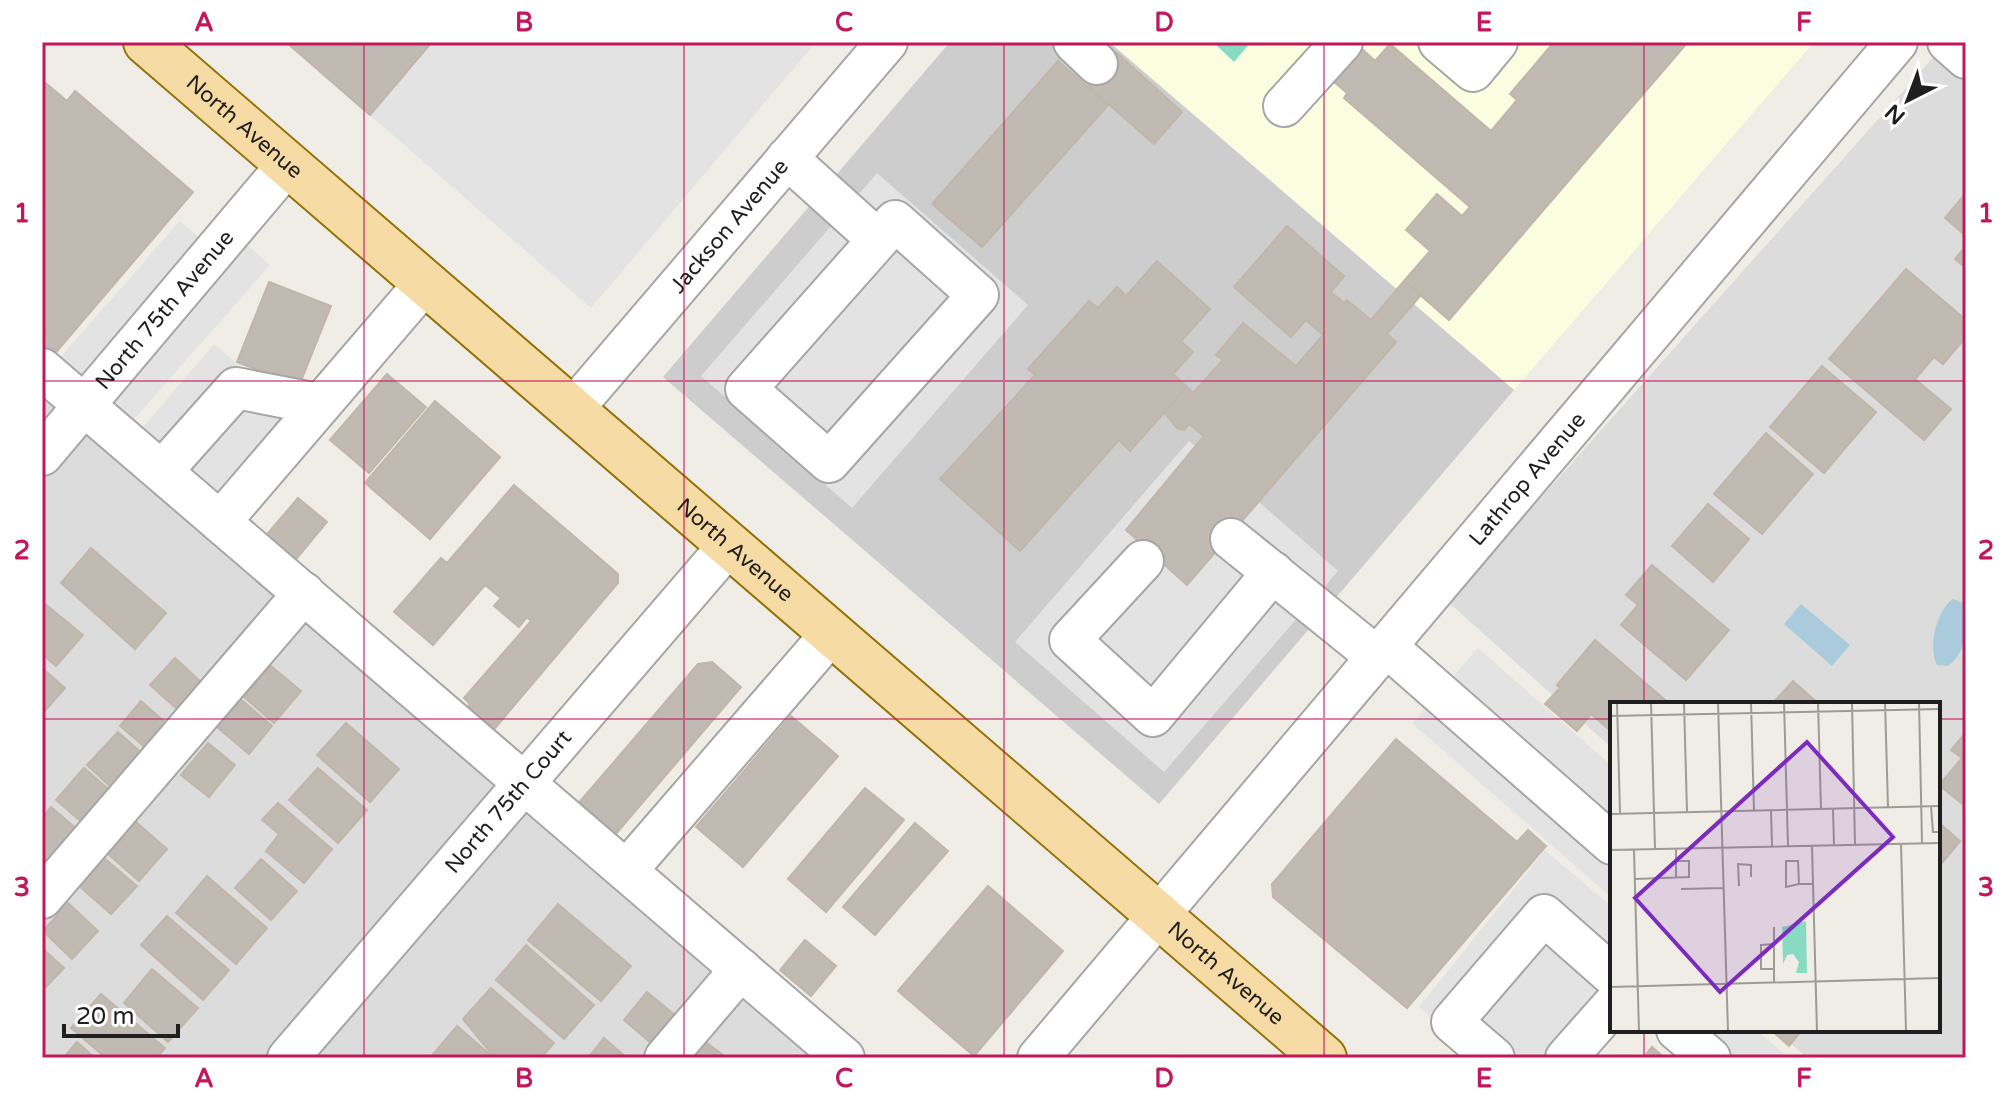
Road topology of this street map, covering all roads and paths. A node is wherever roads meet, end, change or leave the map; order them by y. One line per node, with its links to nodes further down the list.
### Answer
1 (146, 42): 11 (main road, North Avenue)
2 (887, 42): 10 (street, Jackson Avenue)
3 (1342, 42): 9 (street)
4 (1439, 42): 5 (street)
5 (1497, 42)
6 (1897, 42): 27 (street, Lathrop Avenue)
7 (1948, 42): 8 (street)
8 (1966, 58)
9 (1284, 106)
10 (787, 158): 12 (street); 17 (street, Jackson Avenue)
11 (288, 164): 13 (main road, North Avenue); 16 (street, North 75th Avenue)
12 (878, 240): 12 (street)
13 (425, 283): 15 (street); 17 (main road, North Avenue)
14 (42, 369): 16 (street)
15 (318, 404): 19 (street); 20 (street)
16 (85, 406): 18 (street, North 75th Avenue); 19 (street)
17 (572, 410): 22 (main road, North Avenue)
18 (42, 455)
19 (162, 471): 20 (street)
20 (220, 522): 25 (street)
21 (1231, 539): 24 (street)
22 (729, 545): 26 (main road, North Avenue); 28 (street, North 75th Court)
23 (1143, 561): 24 (street)
24 (1273, 572): 27 (street)
25 (304, 593): 28 (street); 31 (street)
26 (831, 634): 30 (street); 32 (main road, North Avenue)
27 (1382, 652): 29 (street); 32 (street, Lathrop Avenue)
28 (526, 782): 30 (street); 37 (street, North 75th Court)
29 (1610, 842)
30 (627, 870): 33 (street)
31 (42, 898)
32 (1158, 917): 40 (street, Lathrop Avenue); 41 (main road, North Avenue)
33 (741, 969): 38 (street); 39 (street)
34 (1610, 973): 42 (street)
35 (1610, 1008): 43 (street)
36 (1679, 1032): 44 (street)
37 (288, 1058)
38 (665, 1058)
39 (844, 1058)
40 (1038, 1058)
41 (1324, 1058)
42 (1494, 1058)
43 (1566, 1058)
44 (1710, 1058)

